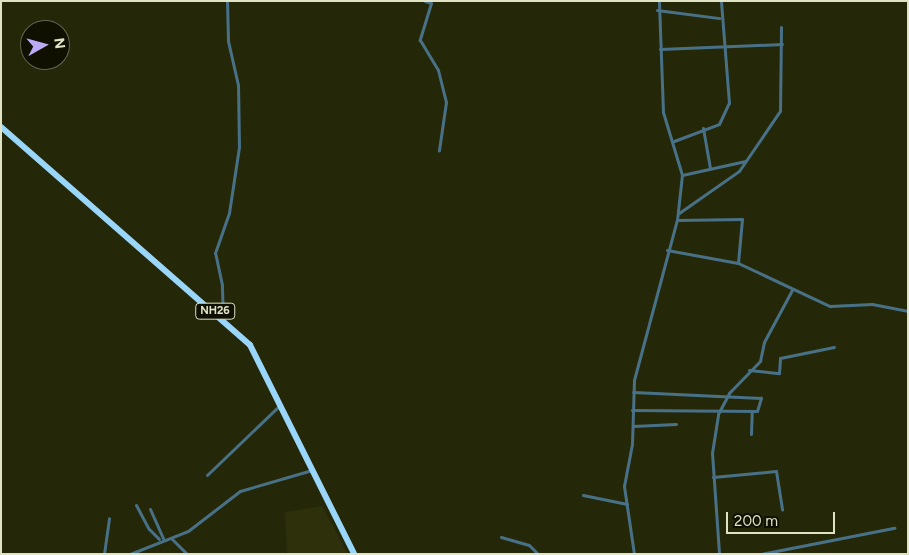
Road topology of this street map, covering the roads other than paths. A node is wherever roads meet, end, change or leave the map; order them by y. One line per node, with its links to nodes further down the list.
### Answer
1 (227, 1): 24 (street)
2 (425, 1): 14 (street)
3 (659, 1): 5 (street)
4 (721, 1): 6 (street)
5 (657, 10): 6 (street); 10 (street)
6 (719, 18): 9 (street)
7 (782, 27): 8 (street)
8 (782, 44): 9 (street); 15 (street)
9 (722, 47): 10 (street); 12 (street)
10 (660, 49): 13 (street)
11 (1, 127): 24 (highway, NH26)
12 (703, 128): 13 (street); 16 (street)
13 (674, 141): 17 (street)
14 (439, 150)
15 (746, 161): 16 (street); 18 (street)
16 (710, 168): 17 (street)
17 (682, 175): 18 (street)
18 (678, 213): 19 (street)
19 (677, 220): 20 (street); 21 (street)
20 (667, 250): 21 (street); 27 (street)
21 (738, 263): 22 (street)
22 (792, 290): 23 (street); 26 (street)
23 (908, 312)
24 (223, 318): 29 (highway, NH26)
25 (834, 347): 26 (street)
26 (749, 370): 28 (street)
27 (633, 392): 28 (street); 31 (street)
28 (729, 393): 30 (street); 32 (street)
29 (280, 404): 36 (highway, NH26); 37 (street)
30 (720, 409): 31 (street); 32 (street); 38 (street)
31 (632, 410): 34 (street)
32 (752, 411): 35 (street)
33 (676, 424): 34 (street)
34 (634, 426): 40 (street)
35 (751, 434)
36 (312, 470): 47 (street); 54 (highway, NH26)
37 (208, 475)
38 (713, 477): 43 (street); 50 (street)
39 (583, 495): 40 (street)
40 (627, 504): 56 (street)
41 (136, 505): 48 (street)
42 (150, 509): 48 (street)
43 (782, 510)
44 (109, 518): 51 (street)
45 (894, 528): 58 (street)
46 (501, 537): 55 (street)
47 (171, 538): 48 (street); 53 (street)
48 (161, 539): 49 (street)
49 (145, 553): 52 (street)
50 (719, 553): 57 (street)
51 (104, 554)
52 (130, 554)
53 (187, 554)
54 (354, 554)
55 (538, 554)
56 (634, 554)
57 (725, 554)
58 (761, 554)

